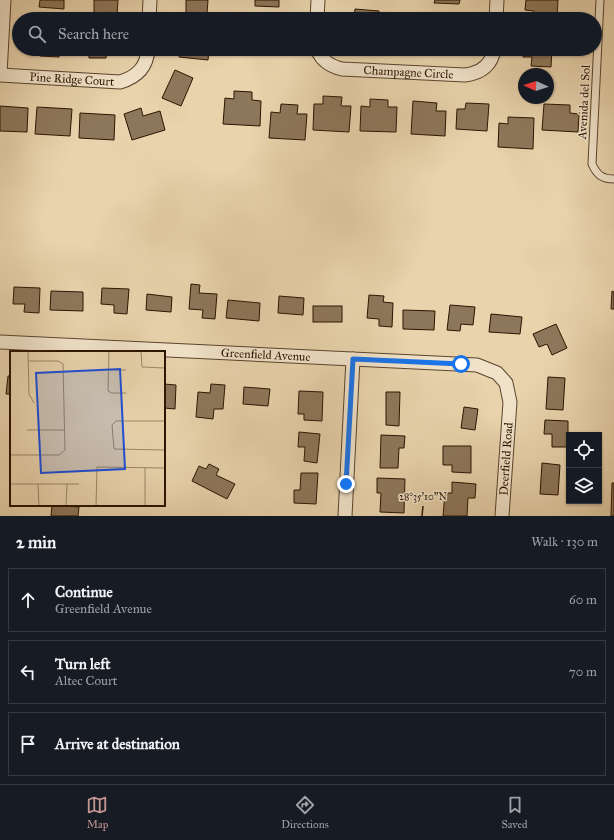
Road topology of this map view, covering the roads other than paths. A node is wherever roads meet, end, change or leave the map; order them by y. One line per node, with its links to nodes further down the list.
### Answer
1 (4, 0): 14 (street)
2 (150, 0): 6 (street)
3 (318, 0): 7 (street)
4 (497, 0): 8 (street)
5 (600, 0): 9 (lane, Avenida del Sol)
6 (149, 12)
7 (317, 12)
8 (496, 12)
9 (599, 12)
10 (146, 56): 14 (street, Pine Ridge Court)
11 (321, 56): 12 (street, Champagne Circle)
12 (492, 56)
13 (597, 56): 15 (lane, Avenida del Sol)
14 (0, 75)
15 (614, 179)
16 (0, 342): 17 (street, Greenfield Avenue)
17 (353, 359): 18 (street, Greenfield Avenue); 19 (street)
18 (510, 402): 20 (street, Deerfield Road)
19 (345, 516)
20 (502, 516)

